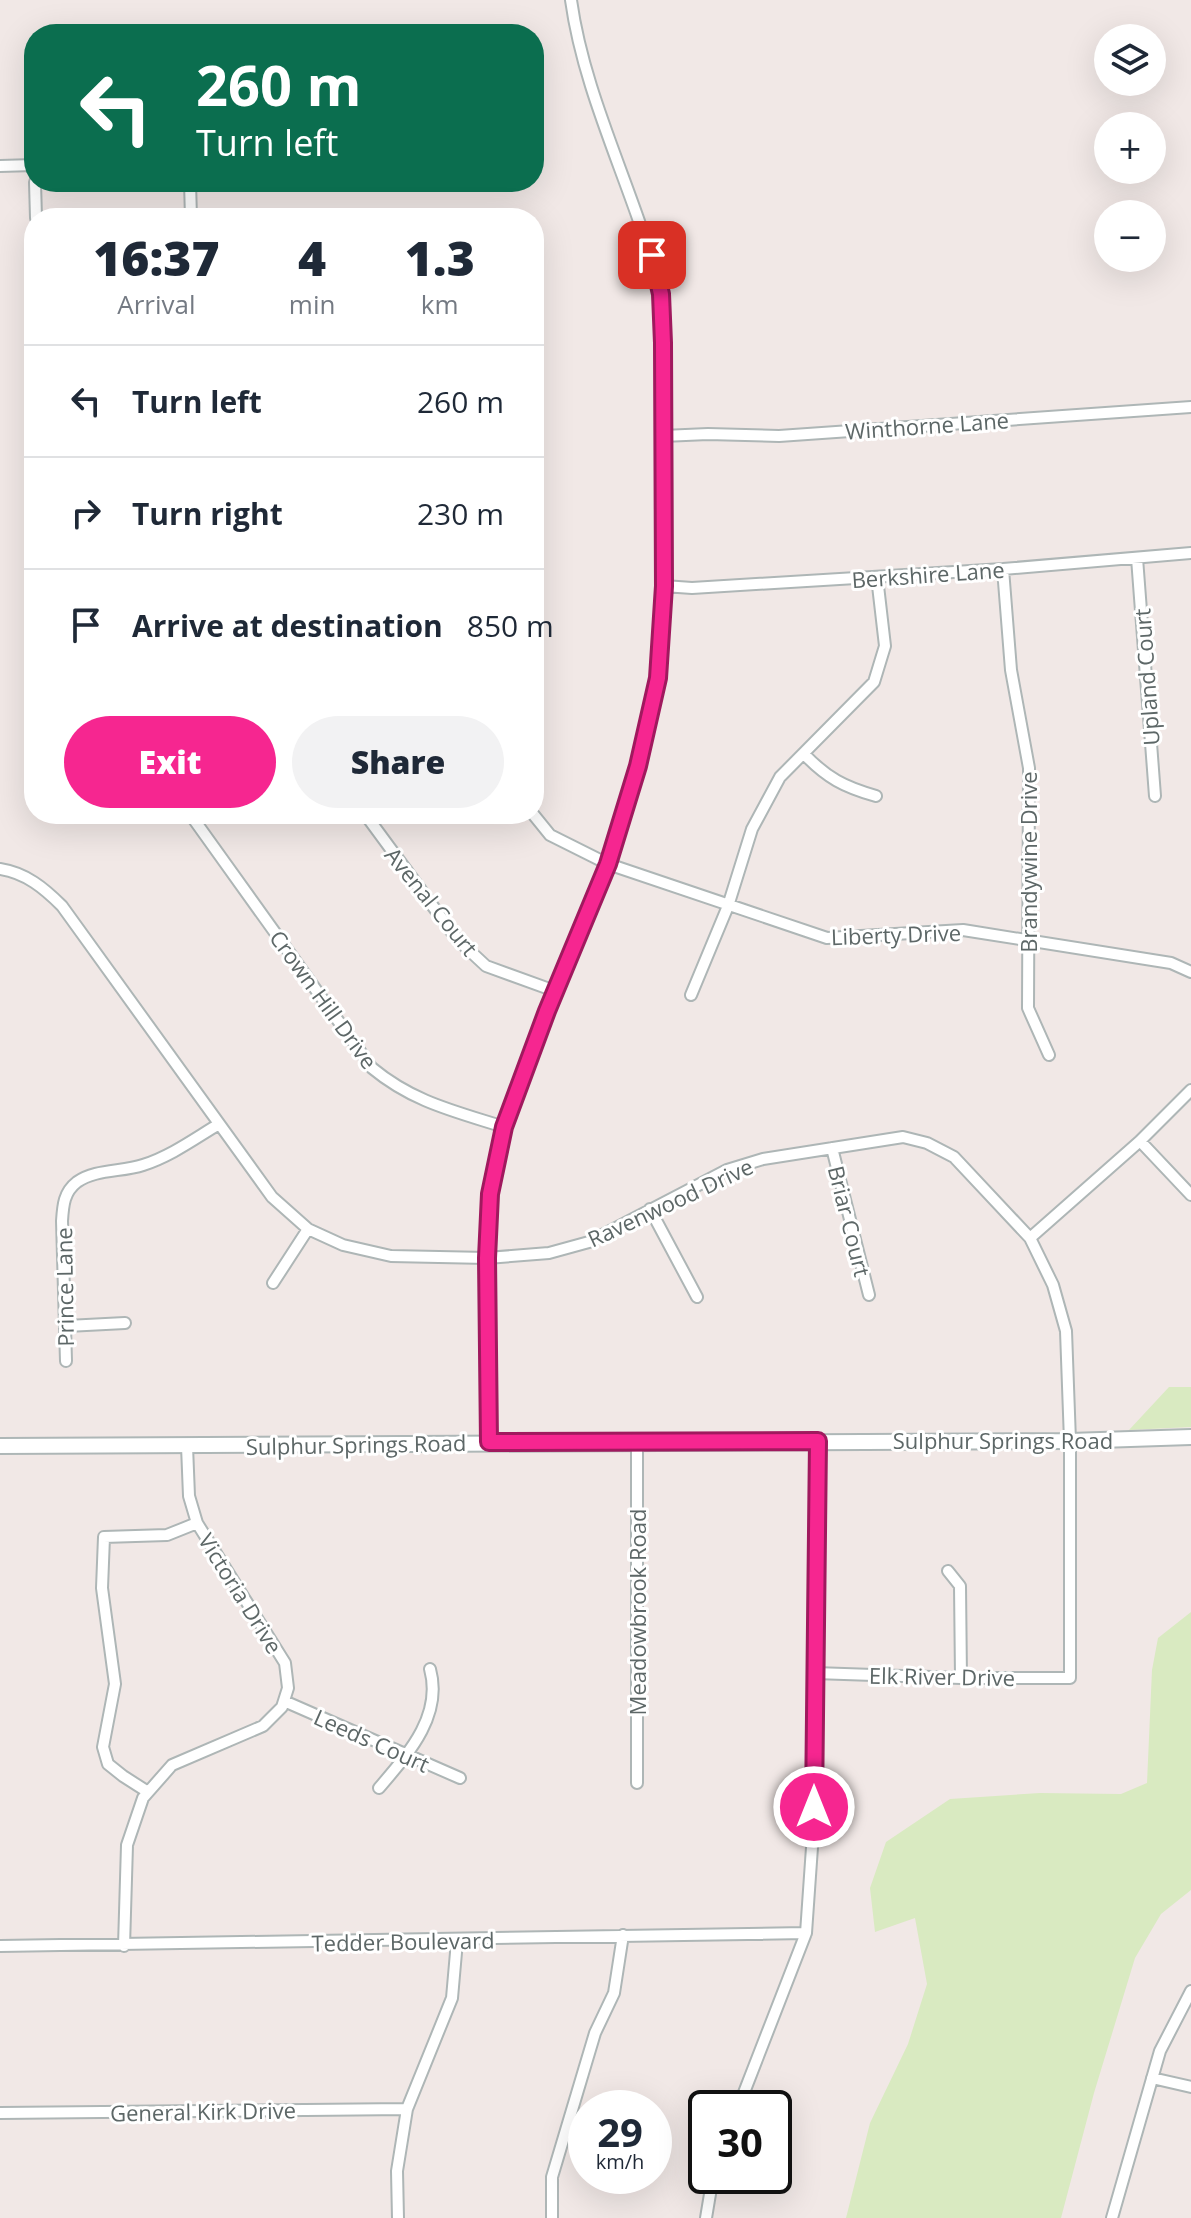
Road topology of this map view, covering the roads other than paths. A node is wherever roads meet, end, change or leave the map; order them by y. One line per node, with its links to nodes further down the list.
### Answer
1 (571, 0): 5 (street)
2 (24, 165): 3 (street)
3 (0, 166)
4 (1191, 407): 5 (street, Winthorne Lane)
5 (663, 436): 10 (street)
6 (1191, 553): 7 (street, Berkshire Lane)
7 (1137, 558): 8 (street, Berkshire Lane); 13 (street, Upland Court)
8 (1003, 569): 9 (street, Berkshire Lane); 20 (street, Brandywine Drive)
9 (877, 577): 10 (street, Berkshire Lane); 11 (street)
10 (664, 586): 17 (street)
11 (804, 754): 12 (street); 19 (street)
12 (876, 796)
13 (1155, 796)
14 (197, 824): 27 (street, Crown Hill Drive)
15 (372, 824): 22 (street, Avenal Court)
16 (541, 824): 17 (street, Liberty Drive)
17 (608, 864): 19 (street, Liberty Drive); 22 (street)
18 (0, 869): 26 (street, Ravenwood Drive)
19 (728, 906): 20 (street, Liberty Drive); 23 (street)
20 (1029, 939): 21 (street, Liberty Drive); 24 (street, Brandywine Drive)
21 (1191, 972)
22 (555, 991): 27 (street)
23 (691, 995)
24 (1049, 1055)
25 (1191, 1090): 28 (street)
26 (219, 1124): 32 (street, Ravenwood Drive); 39 (street, Prince Lane)
27 (504, 1127): 34 (street)
28 (1140, 1141): 30 (street); 33 (street)
29 (832, 1148): 31 (street, Ravenwood Drive); 33 (street, Ravenwood Drive); 36 (street, Briar Court)
30 (1191, 1195)
31 (650, 1209): 34 (street, Ravenwood Drive); 37 (street)
32 (308, 1229): 34 (street, Ravenwood Drive); 35 (street)
33 (1030, 1238): 43 (street, Ravenwood Drive)
34 (487, 1258): 44 (street)
35 (273, 1283)
36 (869, 1295)
37 (697, 1297)
38 (125, 1323): 39 (street)
39 (67, 1326): 40 (street, Prince Lane)
40 (66, 1361)
41 (1191, 1437): 43 (street, Sulphur Springs Road)
42 (818, 1441): 43 (street, Sulphur Springs Road); 45 (street, Sulphur Springs Road); 51 (street)
43 (1070, 1441): 53 (street, Ravenwood Drive)
44 (489, 1442): 45 (street, Sulphur Springs Road); 47 (street, Sulphur Springs Road)
45 (637, 1442): 57 (street, Meadowbrook Road)
46 (0, 1446): 47 (street, Sulphur Springs Road)
47 (187, 1446): 48 (street, Victoria Drive)
48 (197, 1523): 54 (street, Victoria Drive); 59 (street)
49 (948, 1571): 52 (street)
50 (430, 1669): 55 (street)
51 (815, 1673): 52 (street, Elk River Drive); 60 (street)
52 (961, 1678): 53 (street, Elk River Drive)
53 (1070, 1678)
54 (284, 1701): 55 (street, Leeds Court); 59 (street)
55 (406, 1757): 56 (street, Leeds Court); 58 (street)
56 (460, 1778)
57 (637, 1783)
58 (379, 1788)
59 (148, 1792): 64 (street)
60 (806, 1933): 61 (street, Tedder Boulevard); 68 (street)
61 (623, 1935): 62 (street, Tedder Boulevard); 73 (street)
62 (457, 1941): 64 (street, Tedder Boulevard); 69 (street)
63 (0, 1946): 64 (street, Tedder Boulevard)
64 (124, 1946)
65 (1191, 1991): 66 (street)
66 (1152, 2078): 67 (street); 75 (street)
67 (1191, 2087)
68 (745, 2090)
69 (407, 2109): 70 (street, General Kirk Drive); 72 (street)
70 (0, 2113)
71 (710, 2194): 74 (street)
72 (398, 2218)
73 (552, 2218)
74 (706, 2218)
75 (1112, 2218)

